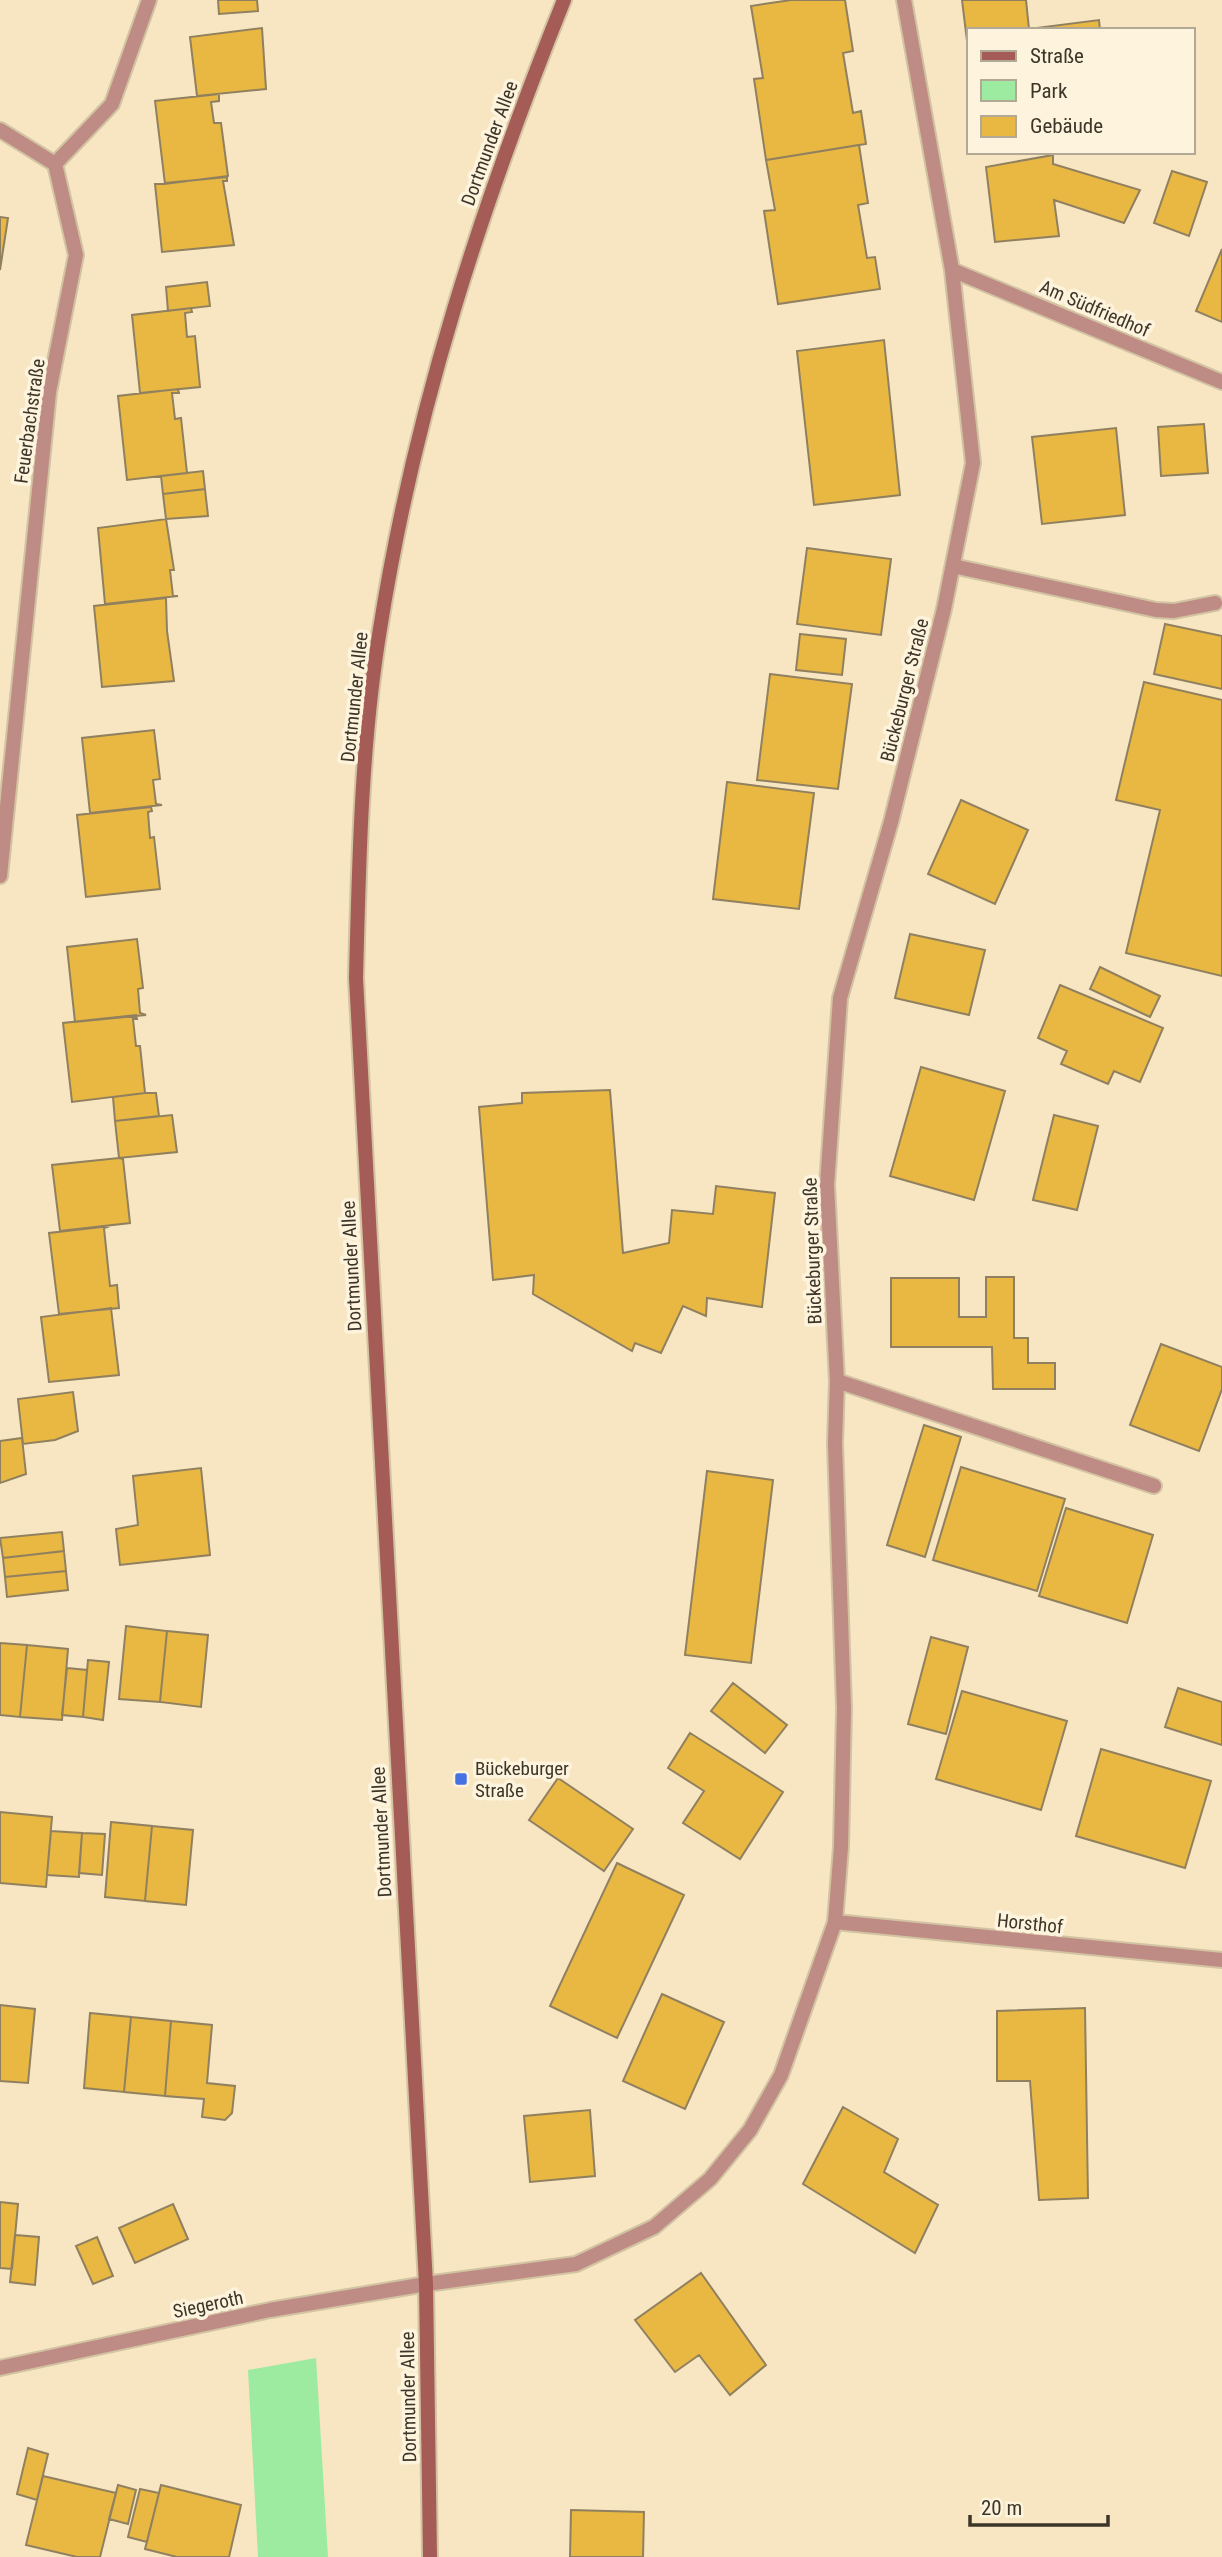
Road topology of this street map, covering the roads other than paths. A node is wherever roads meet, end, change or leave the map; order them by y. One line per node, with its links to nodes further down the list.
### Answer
1 (149, 0): 5 (street)
2 (564, 0): 15 (main road, Dortmunder Allee)
3 (904, 0): 6 (street, Bückeburger Straße)
4 (0, 130): 5 (street)
5 (55, 164): 10 (street, Feuerbachstraße)
6 (952, 270): 7 (street, Am Südfriedhof); 8 (street, Bückeburger Straße)
7 (1222, 382)
8 (953, 566): 9 (street); 11 (street, Bückeburger Straße)
9 (1215, 603)
10 (0, 876)
11 (836, 1381): 12 (street); 13 (street, Bückeburger Straße)
12 (1154, 1486)
13 (835, 1922): 14 (street, Horsthof); 15 (street, Bückeburger Straße)
14 (1222, 1960)
15 (426, 2284): 16 (street, Siegeroth); 17 (main road, Dortmunder Allee)
16 (0, 2368)
17 (430, 2557)

